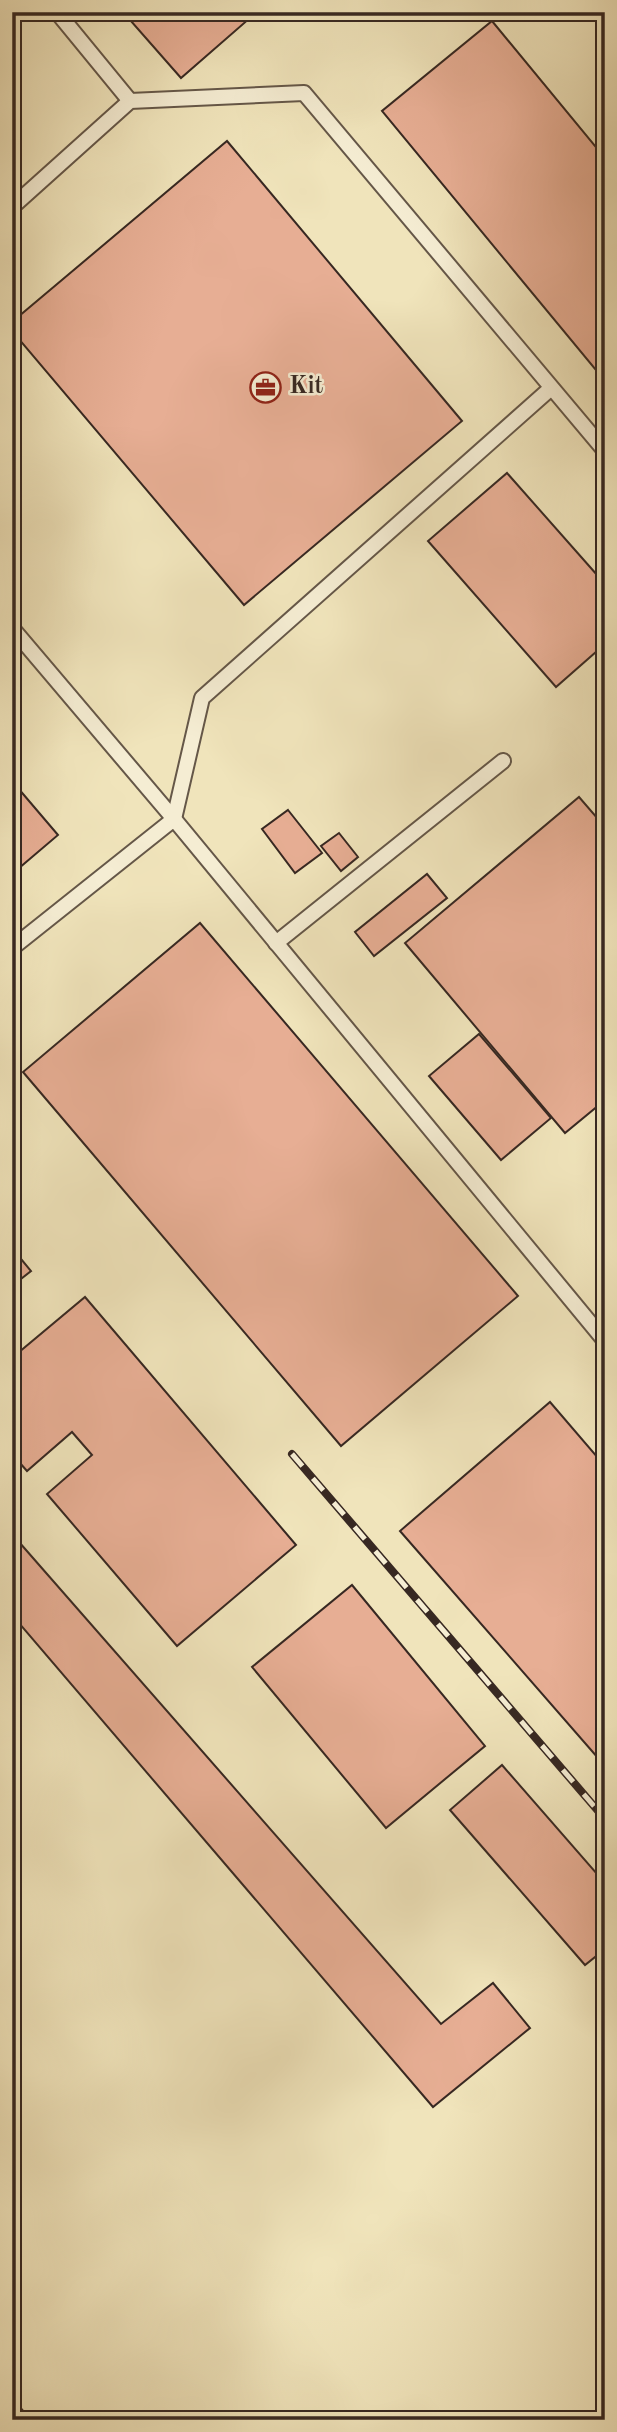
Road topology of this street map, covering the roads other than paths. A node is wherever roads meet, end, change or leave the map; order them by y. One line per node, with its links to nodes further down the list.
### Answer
1 (57, 12): 2 (lane)
2 (130, 101): 3 (lane); 4 (lane)
3 (12, 207)
4 (550, 389): 5 (lane); 8 (lane)
5 (605, 451)
6 (12, 628): 8 (lane)
7 (503, 761): 9 (lane)
8 (174, 819): 9 (lane); 10 (lane)
9 (276, 943): 11 (lane)
10 (12, 948)
11 (605, 1341)

